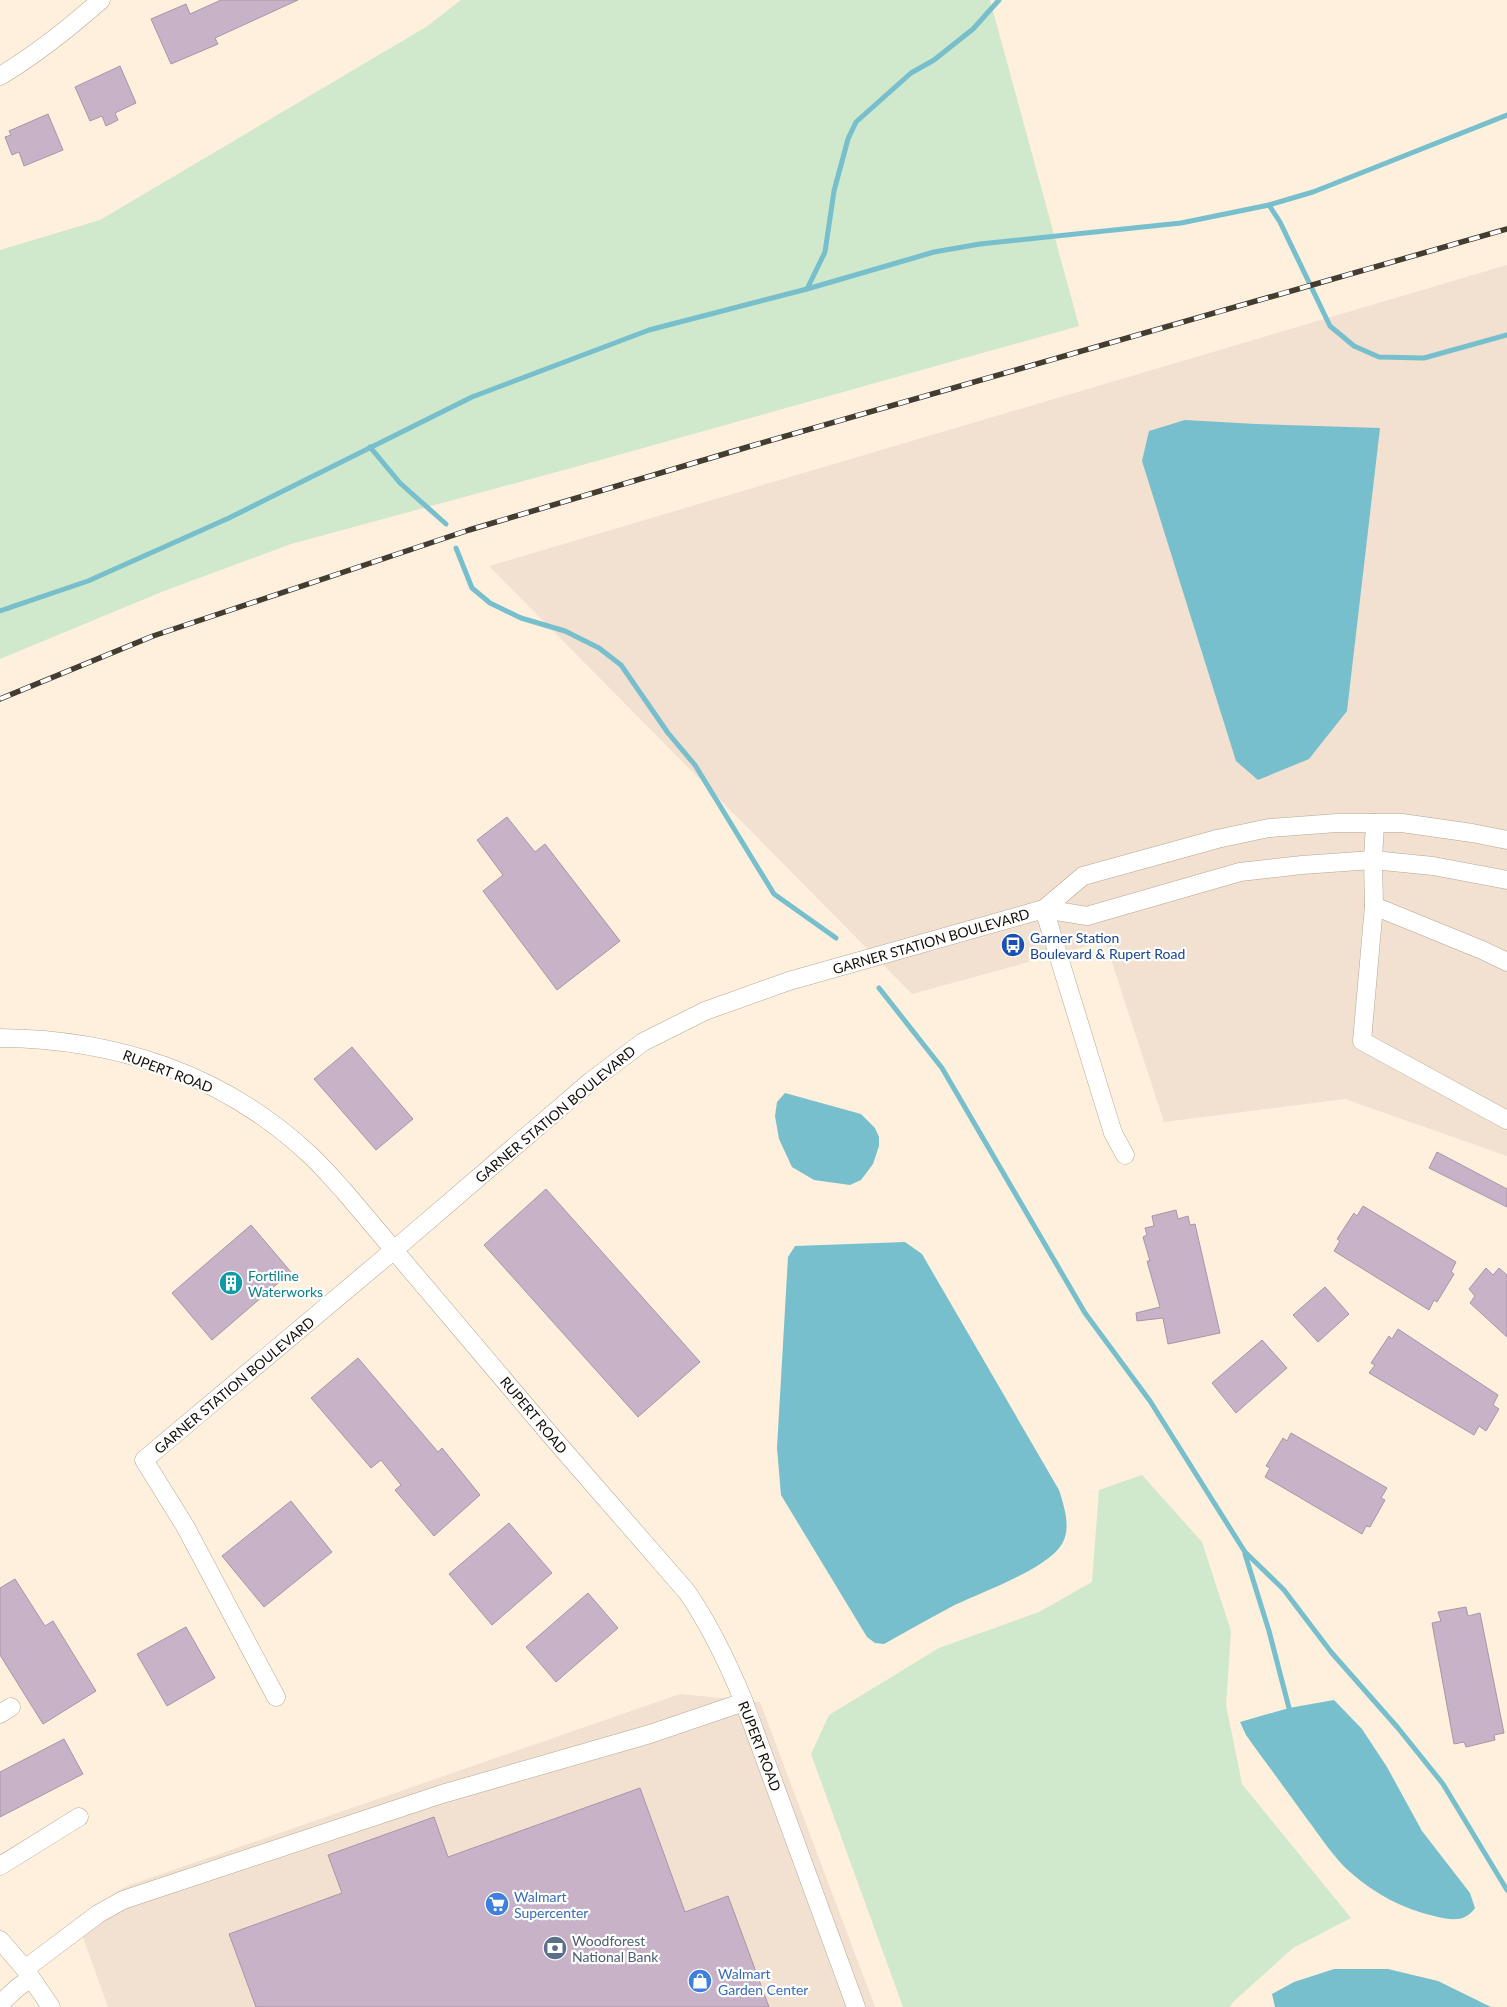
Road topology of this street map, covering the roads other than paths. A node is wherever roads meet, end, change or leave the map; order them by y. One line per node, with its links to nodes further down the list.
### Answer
1 (100, 0): 2 (street)
2 (0, 76)
3 (1375, 823): 4 (street, GARNER STATION BOULEVARD); 5 (street); 8 (street, GARNER STATION BOULEVARD)
4 (1507, 840)
5 (1373, 860): 6 (street, GARNER STATION BOULEVARD); 7 (street); 8 (street, GARNER STATION BOULEVARD)
6 (1507, 880)
7 (1374, 906): 9 (street); 11 (street)
8 (1044, 909): 12 (street); 13 (street, GARNER STATION BOULEVARD)
9 (1507, 962)
10 (0, 1038): 13 (street, RUPERT ROAD)
11 (1507, 1120)
12 (1125, 1155)
13 (394, 1250): 14 (street, GARNER STATION BOULEVARD); 15 (street, RUPERT ROAD)
14 (276, 1697)
15 (744, 1702): 19 (street); 22 (street, RUPERT ROAD)
16 (79, 1817): 17 (street)
17 (0, 1866)
18 (0, 1940): 19 (street)
19 (28, 1974): 20 (street); 21 (street)
20 (0, 2004)
21 (51, 2007)
22 (856, 2007)

